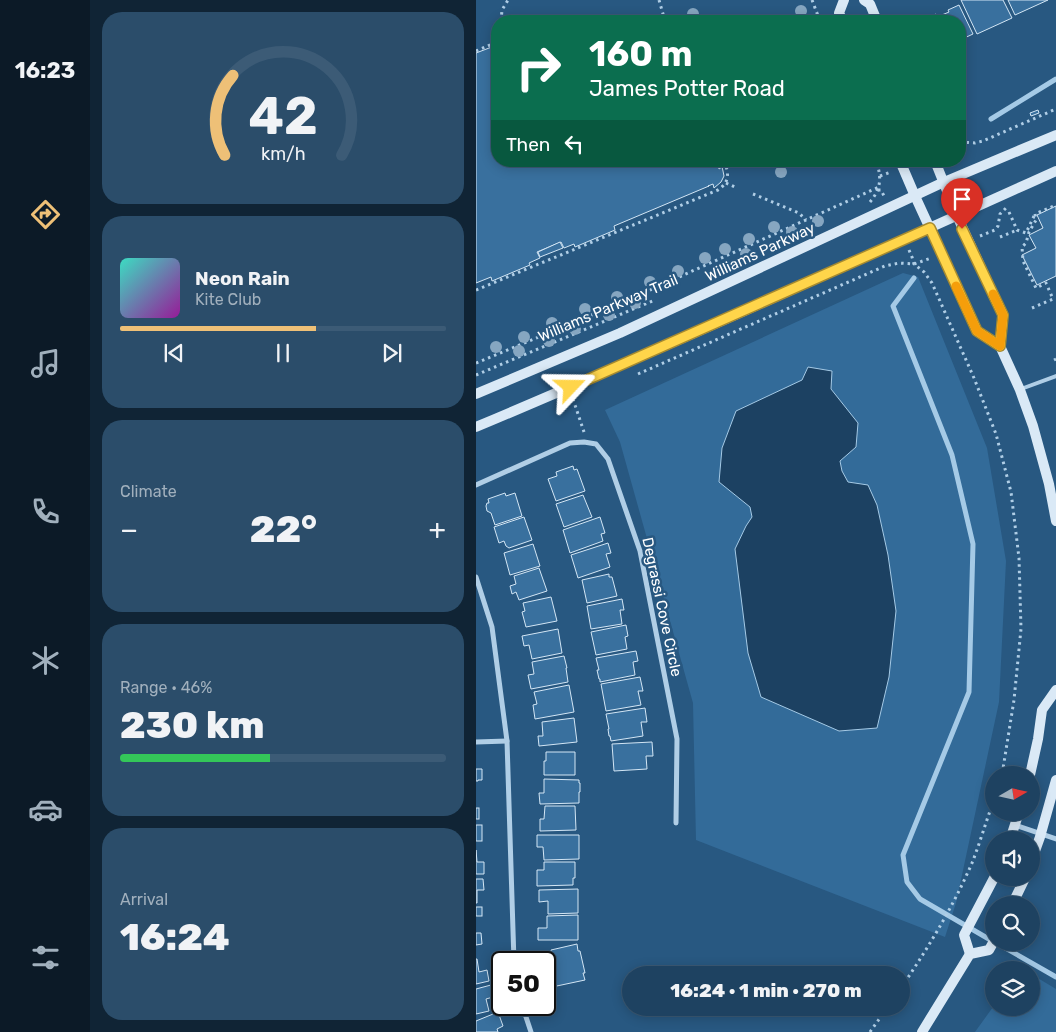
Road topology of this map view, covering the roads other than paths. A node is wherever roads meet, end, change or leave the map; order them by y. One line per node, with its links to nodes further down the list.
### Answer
1 (844, 0): 3 (main road)
2 (864, 0): 4 (main road)
3 (840, 15)
4 (875, 15)
5 (1056, 135): 9 (main road, Williams Parkway)
6 (903, 167): 10 (main road)
7 (938, 167): 9 (main road)
8 (1056, 171): 11 (main road)
9 (944, 182): 10 (main road, Williams Parkway); 11 (main road)
10 (915, 196): 12 (main road); 16 (main road, Williams Parkway)
11 (956, 216): 12 (main road); 13 (main road)
12 (930, 228): 13 (main road); 17 (main road)
13 (1000, 346): 15 (main road)
14 (1056, 376): 15 (lane)
15 (1020, 390): 19 (main road)
16 (476, 394)
17 (476, 427)
18 (476, 485): 27 (street, Degrassi Cove Circle)
19 (1056, 521)
20 (476, 577): 22 (street)
21 (1056, 690): 24 (main road)
22 (507, 740): 23 (street); 33 (street)
23 (476, 742)
24 (1032, 766)
25 (1056, 780): 30 (main road)
26 (1016, 821): 28 (main road)
27 (676, 823)
28 (1015, 825): 29 (main road); 30 (street)
29 (1013, 831)
30 (1041, 834): 31 (street)
31 (1056, 839)
32 (990, 886): 35 (main road)
33 (514, 951)
34 (985, 951): 35 (main road)
35 (970, 954): 38 (main road)
36 (526, 1016): 37 (street)
37 (531, 1032)
38 (922, 1032)

